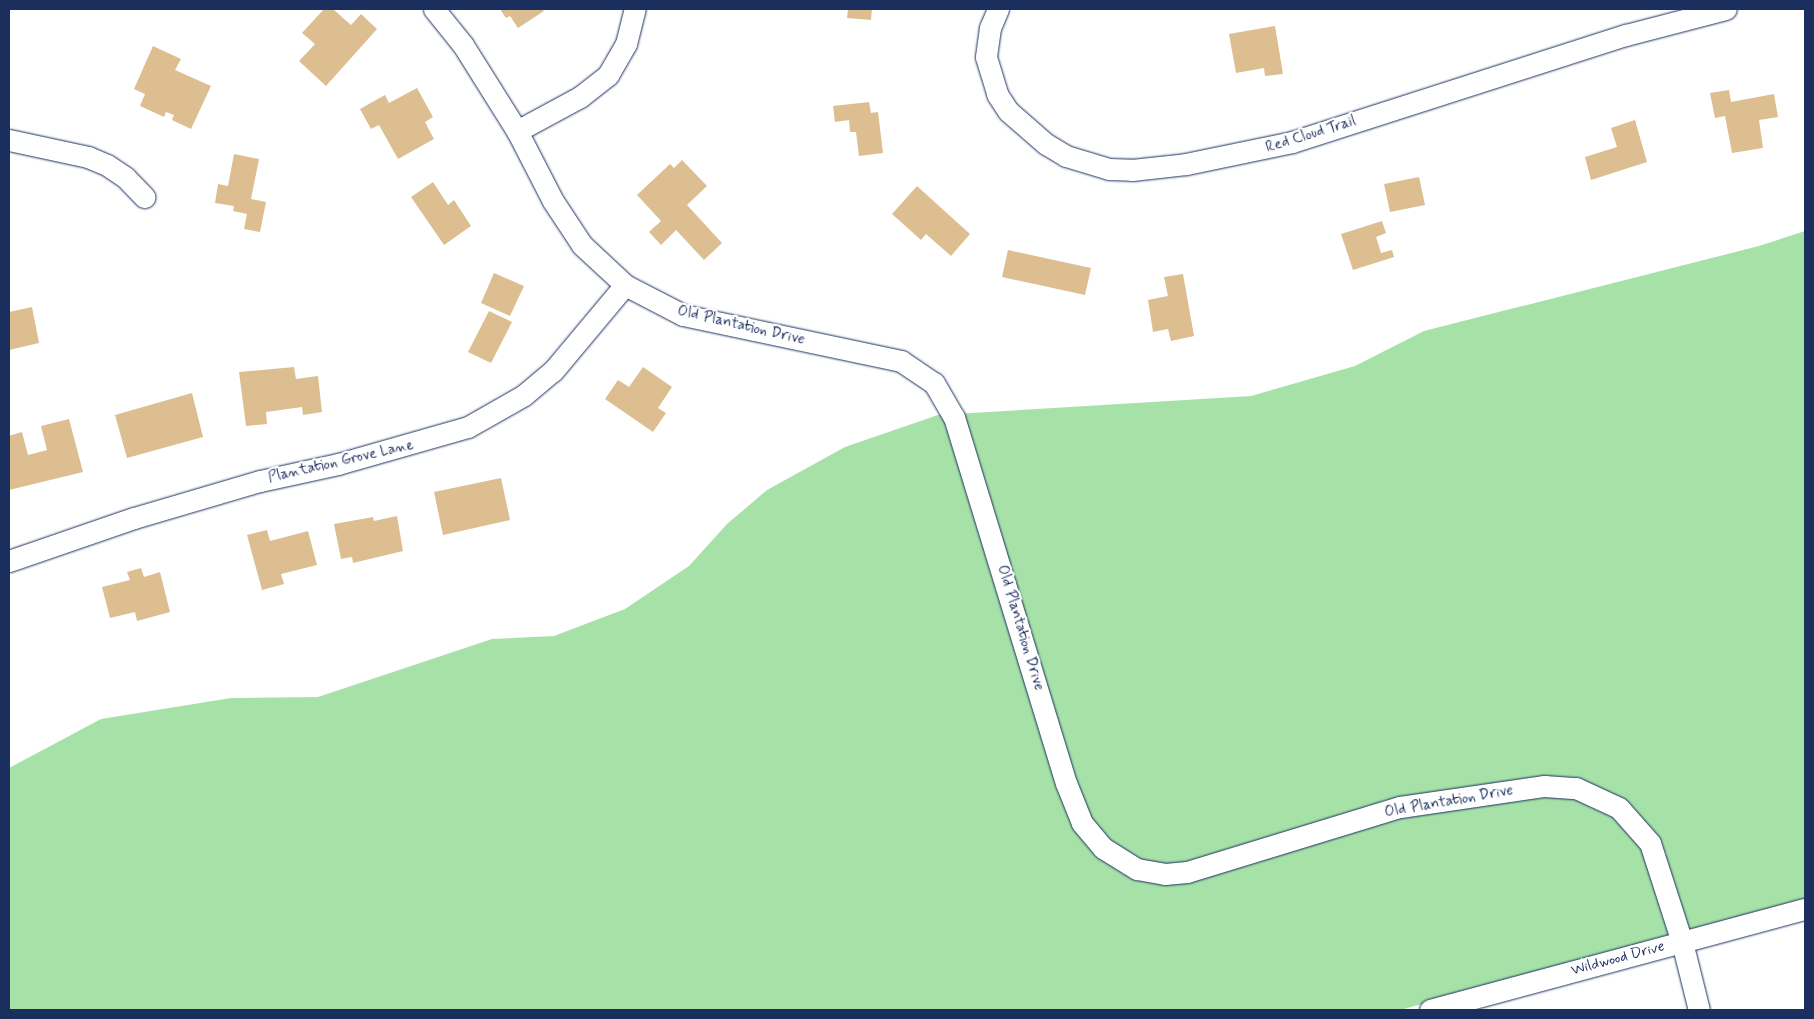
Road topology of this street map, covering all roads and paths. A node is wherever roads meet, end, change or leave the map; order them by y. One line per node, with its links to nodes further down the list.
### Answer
1 (434, 9): 5 (street, Old Plantation Drive)
2 (635, 9): 5 (street)
3 (998, 9): 4 (street, Red Cloud Trail)
4 (1726, 9)
5 (517, 131): 8 (street, Old Plantation Drive)
6 (9, 140): 7 (street)
7 (144, 197)
8 (625, 285): 9 (street, Plantation Grove Lane); 11 (street, Old Plantation Drive)
9 (9, 561)
10 (1805, 909): 11 (street, Wildwood Drive)
11 (1682, 942): 12 (street, Wildwood Drive); 13 (street, Old Plantation Drive)
12 (1430, 1010)
13 (1700, 1010)

